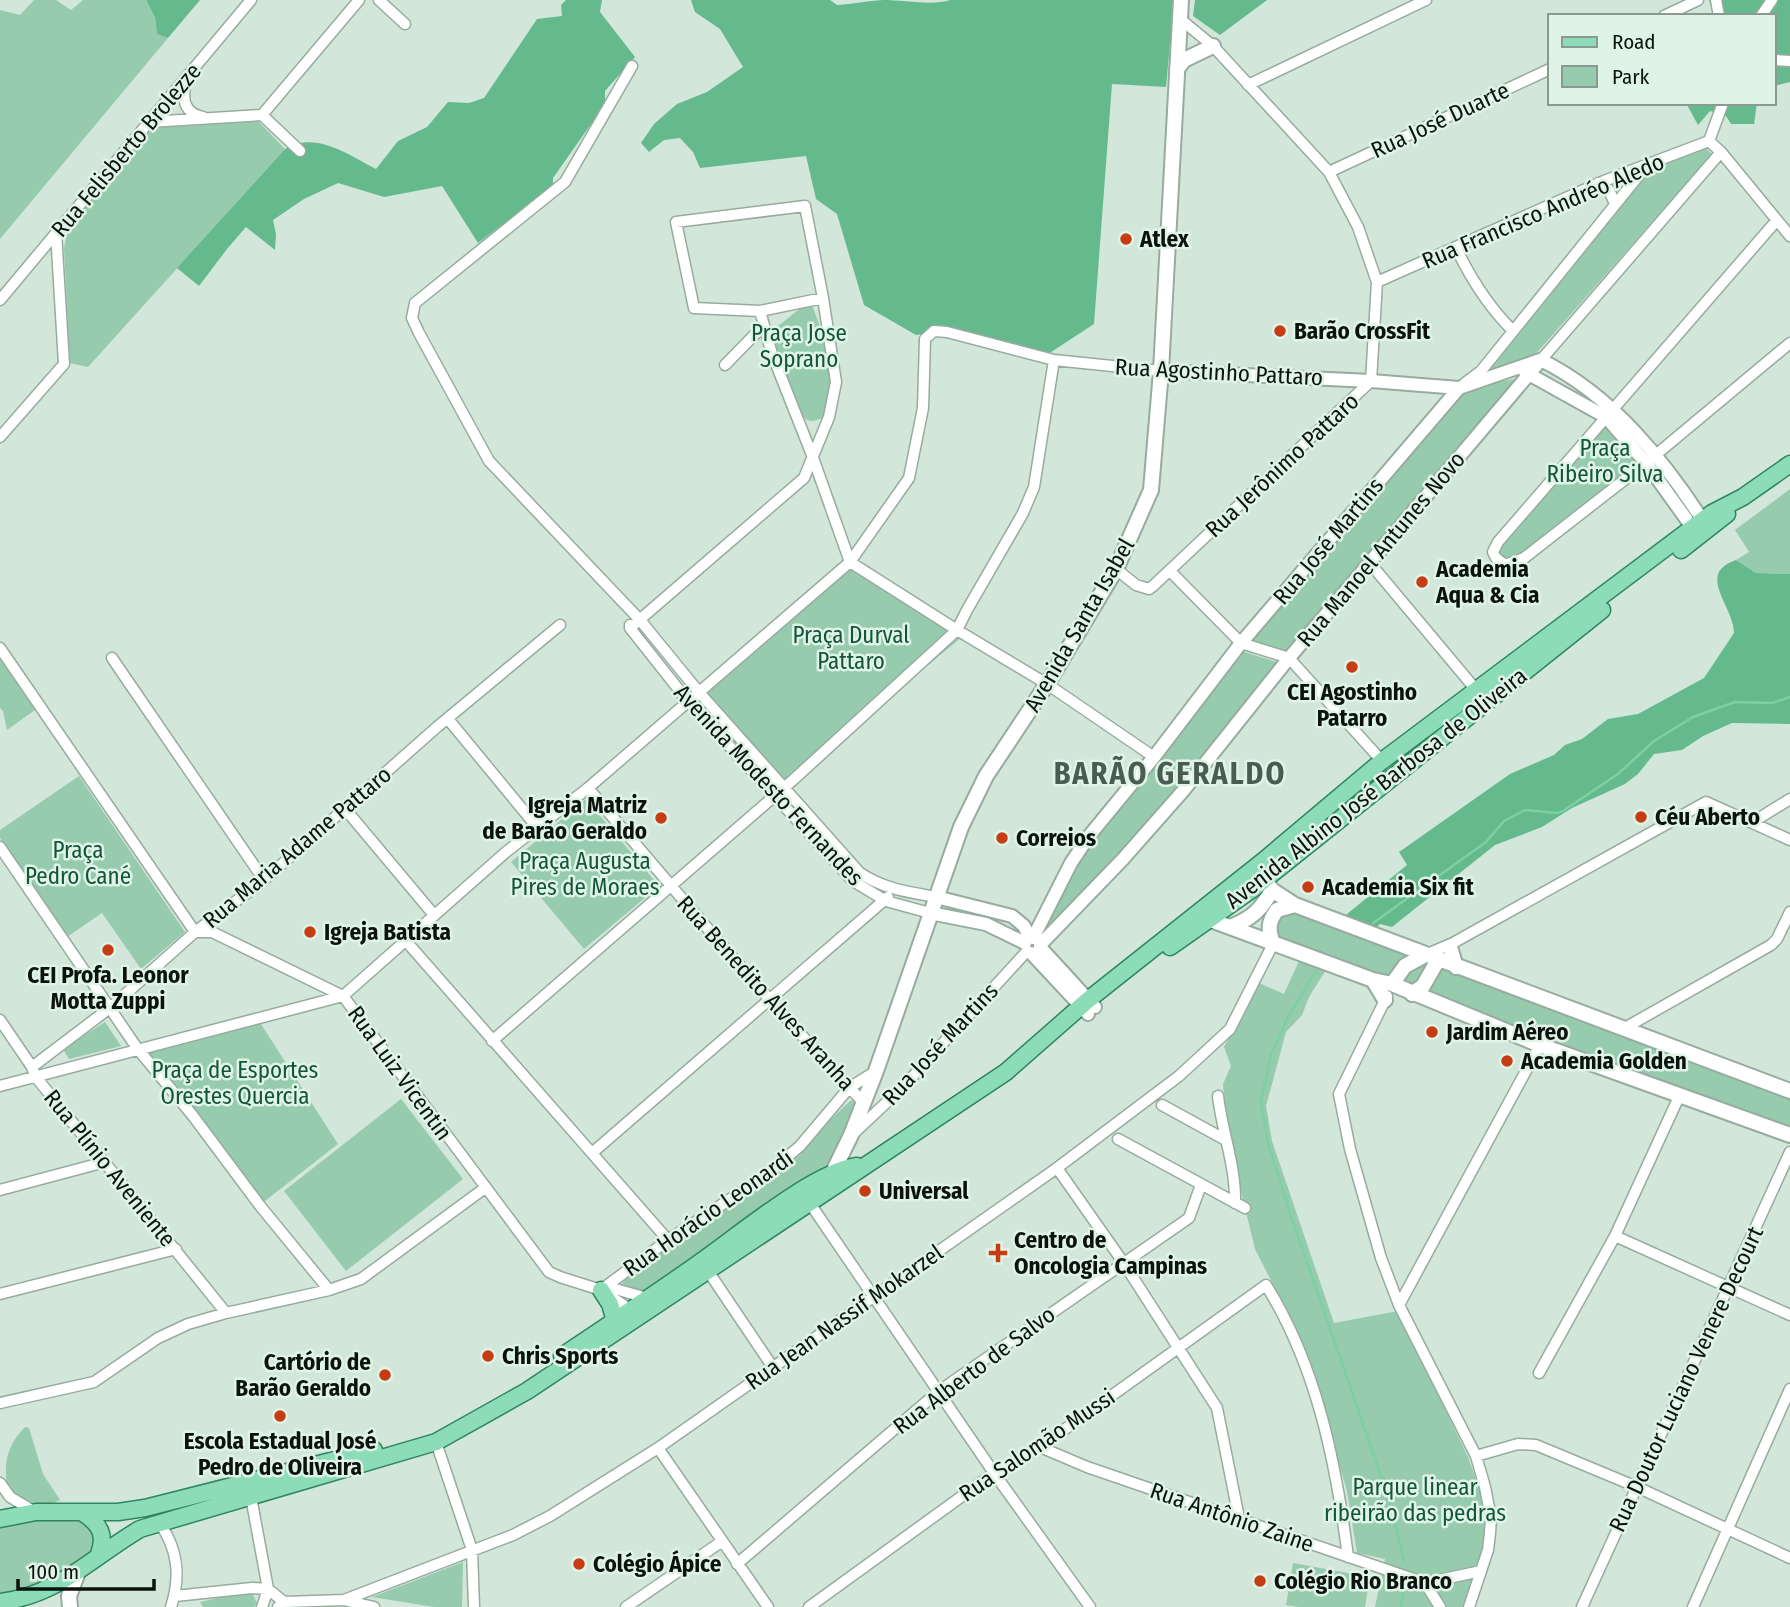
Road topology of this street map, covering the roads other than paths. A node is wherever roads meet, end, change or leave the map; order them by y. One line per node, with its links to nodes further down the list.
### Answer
1 (251, 0): 14 (street, Rua Felisberto Brolezze)
2 (359, 0): 17 (street)
3 (379, 0): 9 (street)
4 (1181, 0): 8 (main road, Avenida Santa Isabel)
5 (1426, 0): 15 (street)
6 (1698, 0): 7 (street)
7 (1668, 14)
8 (1179, 18): 10 (street, Rua Jerônimo Pattaro); 12 (main road, Avenida Santa Isabel)
9 (405, 24)
10 (1213, 46): 12 (main road); 15 (street, Rua Jerônimo Pattaro)
11 (632, 66): 56 (street, Avenida Modesto Fernandes)
12 (1177, 69): 42 (main road, Avenida Santa Isabel)
13 (1548, 70): 24 (street, Rua José Duarte)
14 (187, 77): 18 (street); 19 (street, Rua Felisberto Brolezze)
15 (1248, 85): 24 (street, Rua Jerônimo Pattaro)
16 (1722, 105): 20 (street)
17 (262, 115): 18 (street); 21 (street)
18 (210, 118): 19 (street)
19 (149, 122): 28 (street, Rua Felisberto Brolezze)
20 (1709, 141): 22 (street); 23 (street, Rua Francisco Andréo Aledo)
21 (300, 151)
22 (1721, 152): 27 (street); 39 (street, Rua Manoel Antunes Novo)
23 (1648, 163): 25 (street, Rua Francisco Andréo Aledo); 26 (street, Rua José Martins)
24 (1329, 172): 31 (street, Rua Jerônimo Pattaro)
25 (1598, 183): 26 (street); 30 (street, Rua Francisco Andréo Aledo)
26 (1615, 204): 36 (street, Rua José Martins)
27 (1777, 220): 29 (street); 46 (street)
28 (56, 232): 33 (street, Rua Felisberto Brolezze); 47 (street)
29 (1790, 236)
30 (1456, 248): 31 (street, Rua Francisco Andréo Aledo); 36 (street)
31 (1377, 282): 44 (street, Rua Jerônimo Pattaro)
32 (823, 298): 34 (street); 34 (street); 48 (street)
33 (0, 300)
34 (760, 311): 35 (street)
35 (763, 326): 40 (street); 48 (street)
36 (1512, 330): 45 (street, Rua José Martins)
37 (1790, 344): 49 (street)
38 (1054, 360): 42 (street, Rua Agostinho Pattaro); 52 (street, Rua Agostinho Pattaro); 60 (street)
39 (1541, 360): 41 (street, Rua Agostinho Pattaro); 43 (street, Rua Manoel Antunes Novo); 46 (street)
40 (724, 365)
41 (1516, 369): 43 (street); 45 (street, Rua Agostinho Pattaro)
42 (1161, 371): 44 (street, Rua Agostinho Pattaro); 54 (main road, Avenida Santa Isabel)
43 (1530, 373): 46 (street); 53 (street, Rua Manoel Antunes Novo)
44 (1371, 381): 45 (street, Rua Agostinho Pattaro); 55 (street, Rua Jerônimo Pattaro)
45 (1459, 388): 61 (street, Rua José Martins)
46 (1610, 413): 49 (street); 49 (street)
47 (0, 437)
48 (813, 455): 52 (street); 57 (street)
49 (1650, 459): 51 (street)
50 (1790, 464): 51 (main road, Avenida Albino José Barbosa de Oliveira)
51 (1701, 529): 67 (main road, Avenida Albino José Barbosa de Oliveira); 81 (main road, Avenida Albino José Barbosa de Oliveira)
52 (850, 562): 60 (street); 66 (street)
53 (1369, 562): 64 (street, Rua Manoel Antunes Novo); 67 (street)
54 (1116, 569): 55 (street, Rua Jerônimo Pattaro); 65 (main road, Avenida Santa Isabel)
55 (1170, 571): 61 (street)
56 (629, 611): 57 (street, Avenida Modesto Fernandes); 59 (street)
57 (640, 620): 59 (street); 66 (street, Avenida Modesto Fernandes)
58 (560, 625): 69 (street, Rua Maria Adame Pattaro)
59 (630, 628): 68 (street, Avenida Modesto Fernandes)
60 (957, 631): 65 (street); 72 (street)
61 (1241, 643): 64 (street); 70 (street, Rua José Martins)
62 (0, 648): 93 (street)
63 (112, 658): 82 (street)
64 (1289, 659): 71 (street); 96 (street, Rua Manoel Antunes Novo)
65 (1047, 684): 70 (street); 86 (main road, Avenida Santa Isabel)
66 (698, 691): 68 (street); 72 (street, Avenida Modesto Fernandes)
67 (1477, 691): 71 (main road, Avenida Albino José Barbosa de Oliveira)
68 (687, 700): 73 (street); 74 (street, Avenida Modesto Fernandes)
69 (448, 719): 76 (street, Rua Maria Adame Pattaro); 78 (street)
70 (1154, 757): 96 (street, Rua José Martins)
71 (1382, 761): 81 (main road, Avenida Albino José Barbosa de Oliveira)
72 (785, 787): 74 (street); 85 (street, Avenida Modesto Fernandes)
73 (588, 788): 78 (street); 83 (street, Rua Benedito Alves Aranha)
74 (774, 797): 83 (street); 87 (street, Avenida Modesto Fernandes)
75 (1790, 799): 77 (street)
76 (346, 810): 82 (street, Rua Maria Adame Pattaro); 91 (street)
77 (1753, 822): 79 (street); 97 (street)
78 (537, 827): 91 (street)
79 (1790, 840)
80 (0, 847): 106 (street)
81 (1264, 879): 84 (main road, Avenida Albino José Barbosa de Oliveira); 88 (main road); 92 (main road, Avenida Albino José Barbosa de Oliveira); 92 (main road)
82 (264, 880): 93 (street, Rua Maria Adame Pattaro)
83 (671, 887): 104 (street, Rua Benedito Alves Aranha); 110 (street)
84 (1229, 887): 92 (main road); 107 (main road, Avenida Albino José Barbosa de Oliveira)
85 (892, 890): 86 (street, Avenida Modesto Fernandes); 87 (street)
86 (936, 897): 90 (main road, Avenida Santa Isabel); 96 (street, Avenida Modesto Fernandes)
87 (886, 901): 90 (street, Avenida Modesto Fernandes); 104 (street)
88 (1295, 905): 95 (main road); 98 (main road)
89 (1790, 912): 109 (street)
90 (930, 913): 96 (street, Avenida Modesto Fernandes); 113 (main road, Avenida Santa Isabel)
91 (434, 915): 94 (street)
92 (1221, 920): 95 (main road); 107 (main road, Avenida Albino José Barbosa de Oliveira)
93 (195, 932): 103 (street, Rua Luiz Vicentin); 106 (street, Rua Maria Adame Pattaro)
94 (405, 940): 103 (street); 110 (street)
95 (1273, 944): 100 (main road); 130 (street, Rua Jean Nassif Mokarzel)
96 (1032, 945): 107 (street, Avenida Modesto Fernandes); 122 (street, Rua José Martins)
97 (1451, 945): 98 (street); 99 (main road)
98 (1432, 958): 99 (main road); 101 (main road); 102 (main road)
99 (1455, 967): 109 (main road)
100 (1373, 980): 101 (main road); 105 (main road)
101 (1392, 984): 102 (main road); 105 (street)
102 (1412, 994): 111 (main road)
103 (343, 996): 112 (street); 133 (street, Rua Luiz Vicentin)
104 (770, 999): 116 (street, Rua Benedito Alves Aranha); 127 (street)
105 (1385, 1000): 148 (street)
106 (111, 1007): 112 (street); 114 (street, Rua Maria Adame Pattaro)
107 (1088, 1007): 129 (main road, Avenida Albino José Barbosa de Oliveira)
108 (0, 1020): 114 (street, Rua Plínio Aveniente)
109 (1623, 1029): 117 (main road)
110 (492, 1041): 127 (street)
111 (1540, 1045): 123 (main road); 148 (street)
112 (137, 1048): 114 (street); 143 (street)
113 (876, 1071): 116 (street, Rua Horácio Leonardi); 120 (main road, Avenida Santa Isabel)
114 (34, 1072): 115 (street); 128 (street, Rua Plínio Aveniente)
115 (0, 1086)
116 (849, 1088): 120 (street, Rua Benedito Alves Aranha); 138 (street, Rua Horácio Leonardi)
117 (1790, 1091)
118 (1218, 1096): 125 (street)
119 (1677, 1101): 137 (street)
120 (863, 1102): 122 (main road, Avenida Santa Isabel)
121 (1162, 1105): 125 (street)
122 (851, 1135): 131 (main road, Avenida Santa Isabel)
123 (1790, 1135)
124 (1118, 1139): 132 (street)
125 (1224, 1139): 132 (street)
126 (1790, 1152): 142 (street, Rua Doutor Luciano Venere Decourt)
127 (592, 1153): 138 (street)
128 (105, 1162): 134 (street); 139 (street, Rua Plínio Aveniente)
129 (867, 1164): 131 (main road, Avenida Albino José Barbosa de Oliveira); 135 (main road, Avenida Albino José Barbosa de Oliveira)
130 (1056, 1168): 140 (street); 146 (street, Rua Jean Nassif Mokarzel)
131 (833, 1172): 135 (main road); 147 (main road, Avenida Albino José Barbosa de Oliveira)
132 (1201, 1185): 140 (street, Rua Alberto de Salvo)
133 (485, 1188): 143 (street); 144 (street, Rua Luiz Vicentin)
134 (0, 1190)
135 (823, 1193): 136 (main road, Avenida Albino José Barbosa de Oliveira)
136 (809, 1202): 141 (main road, Avenida Albino José Barbosa de Oliveira); 146 (street)
137 (1615, 1236): 142 (street); 155 (street)
138 (668, 1240): 144 (street, Rua Horácio Leonardi)
139 (176, 1249): 145 (street); 149 (street, Rua Plínio Aveniente)
140 (1123, 1262): 153 (street); 157 (street, Rua Alberto de Salvo)
141 (708, 1271): 150 (main road, Avenida Albino José Barbosa de Oliveira); 154 (street)
142 (1729, 1287): 151 (street); 165 (street, Rua Doutor Luciano Venere Decourt)
143 (329, 1290): 149 (street)
144 (601, 1290): 147 (street, Rua Horácio Leonardi); 150 (street, Rua Luiz Vicentin); 152 (main road)
145 (0, 1294)
146 (874, 1296): 154 (street, Rua Jean Nassif Mokarzel); 157 (street)
147 (647, 1298): 150 (main road, Avenida Albino José Barbosa de Oliveira)
148 (1399, 1304): 162 (street)
149 (226, 1312): 158 (street)
150 (636, 1313): 152 (main road, Avenida Albino José Barbosa de Oliveira); 159 (main road, Avenida Albino José Barbosa de Oliveira)
151 (1790, 1315)
152 (615, 1321): 166 (main road, Avenida Albino José Barbosa de Oliveira)
153 (1179, 1347): 160 (street, Rua Salomão Mussi); 170 (street); 177 (street, Rua Salomão Mussi)
154 (772, 1366): 161 (street, Rua Jean Nassif Mokarzel)
155 (1539, 1373)
156 (1790, 1389): 173 (street)
157 (939, 1391): 163 (street); 179 (street, Rua Alberto de Salvo)
158 (0, 1403)
159 (436, 1442): 167 (main road, Avenida Albino José Barbosa de Oliveira); 175 (street)
160 (1040, 1447): 163 (street, Rua Salomão Mussi); 170 (street, Rua Antônio Zaine)
161 (657, 1448): 174 (street); 175 (street, Rua Jean Nassif Mokarzel)
162 (1476, 1456): 165 (street); 180 (street)
163 (994, 1473): 195 (street, Rua Salomão Mussi); 196 (street)
164 (0, 1483): 168 (street)
165 (1637, 1487): 173 (street); 199 (street, Rua Doutor Luciano Venere Decourt)
166 (218, 1497): 167 (main road, Avenida Albino José Barbosa de Oliveira); 169 (main road, Avenida Albino José Barbosa de Oliveira); 172 (main road, Avenida Albino José Barbosa de Oliveira)
167 (251, 1497): 183 (street)
168 (36, 1512): 169 (main road, Avenida Albino José Barbosa de Oliveira); 171 (main road, Avenida Albino José Barbosa de Oliveira)
169 (83, 1513): 176 (main road)
170 (1239, 1518): 177 (street, Rua Antônio Zaine)
171 (0, 1519)
172 (159, 1522): 176 (main road, Avenida Albino José Barbosa de Oliveira); 184 (street)
173 (1727, 1530): 178 (street); 200 (street)
174 (721, 1542): 179 (street); 193 (street)
175 (472, 1550): 185 (street, Rua Jean Nassif Mokarzel); 192 (street)
176 (99, 1555): 181 (main road, Avenida Albino José Barbosa de Oliveira)
177 (1348, 1557): 182 (street, Rua Antônio Zaine)
178 (1790, 1558)
179 (737, 1563): 194 (street)
180 (1481, 1571): 182 (street); 198 (street)
181 (78, 1572): 186 (main road, Avenida Albino José Barbosa de Oliveira); 188 (main road)
182 (1425, 1583): 197 (street)
183 (268, 1589): 184 (street); 187 (street); 190 (street)
184 (175, 1596): 189 (street)
185 (344, 1600): 187 (street); 191 (street)
186 (0, 1602)
187 (281, 1604)
188 (70, 1607)
189 (171, 1607)
190 (262, 1607)
191 (374, 1607)
192 (474, 1607)
193 (626, 1607)
194 (768, 1607)
195 (809, 1607)
196 (1090, 1607)
197 (1440, 1607)
198 (1469, 1607)
199 (1582, 1607)
200 (1693, 1607)

